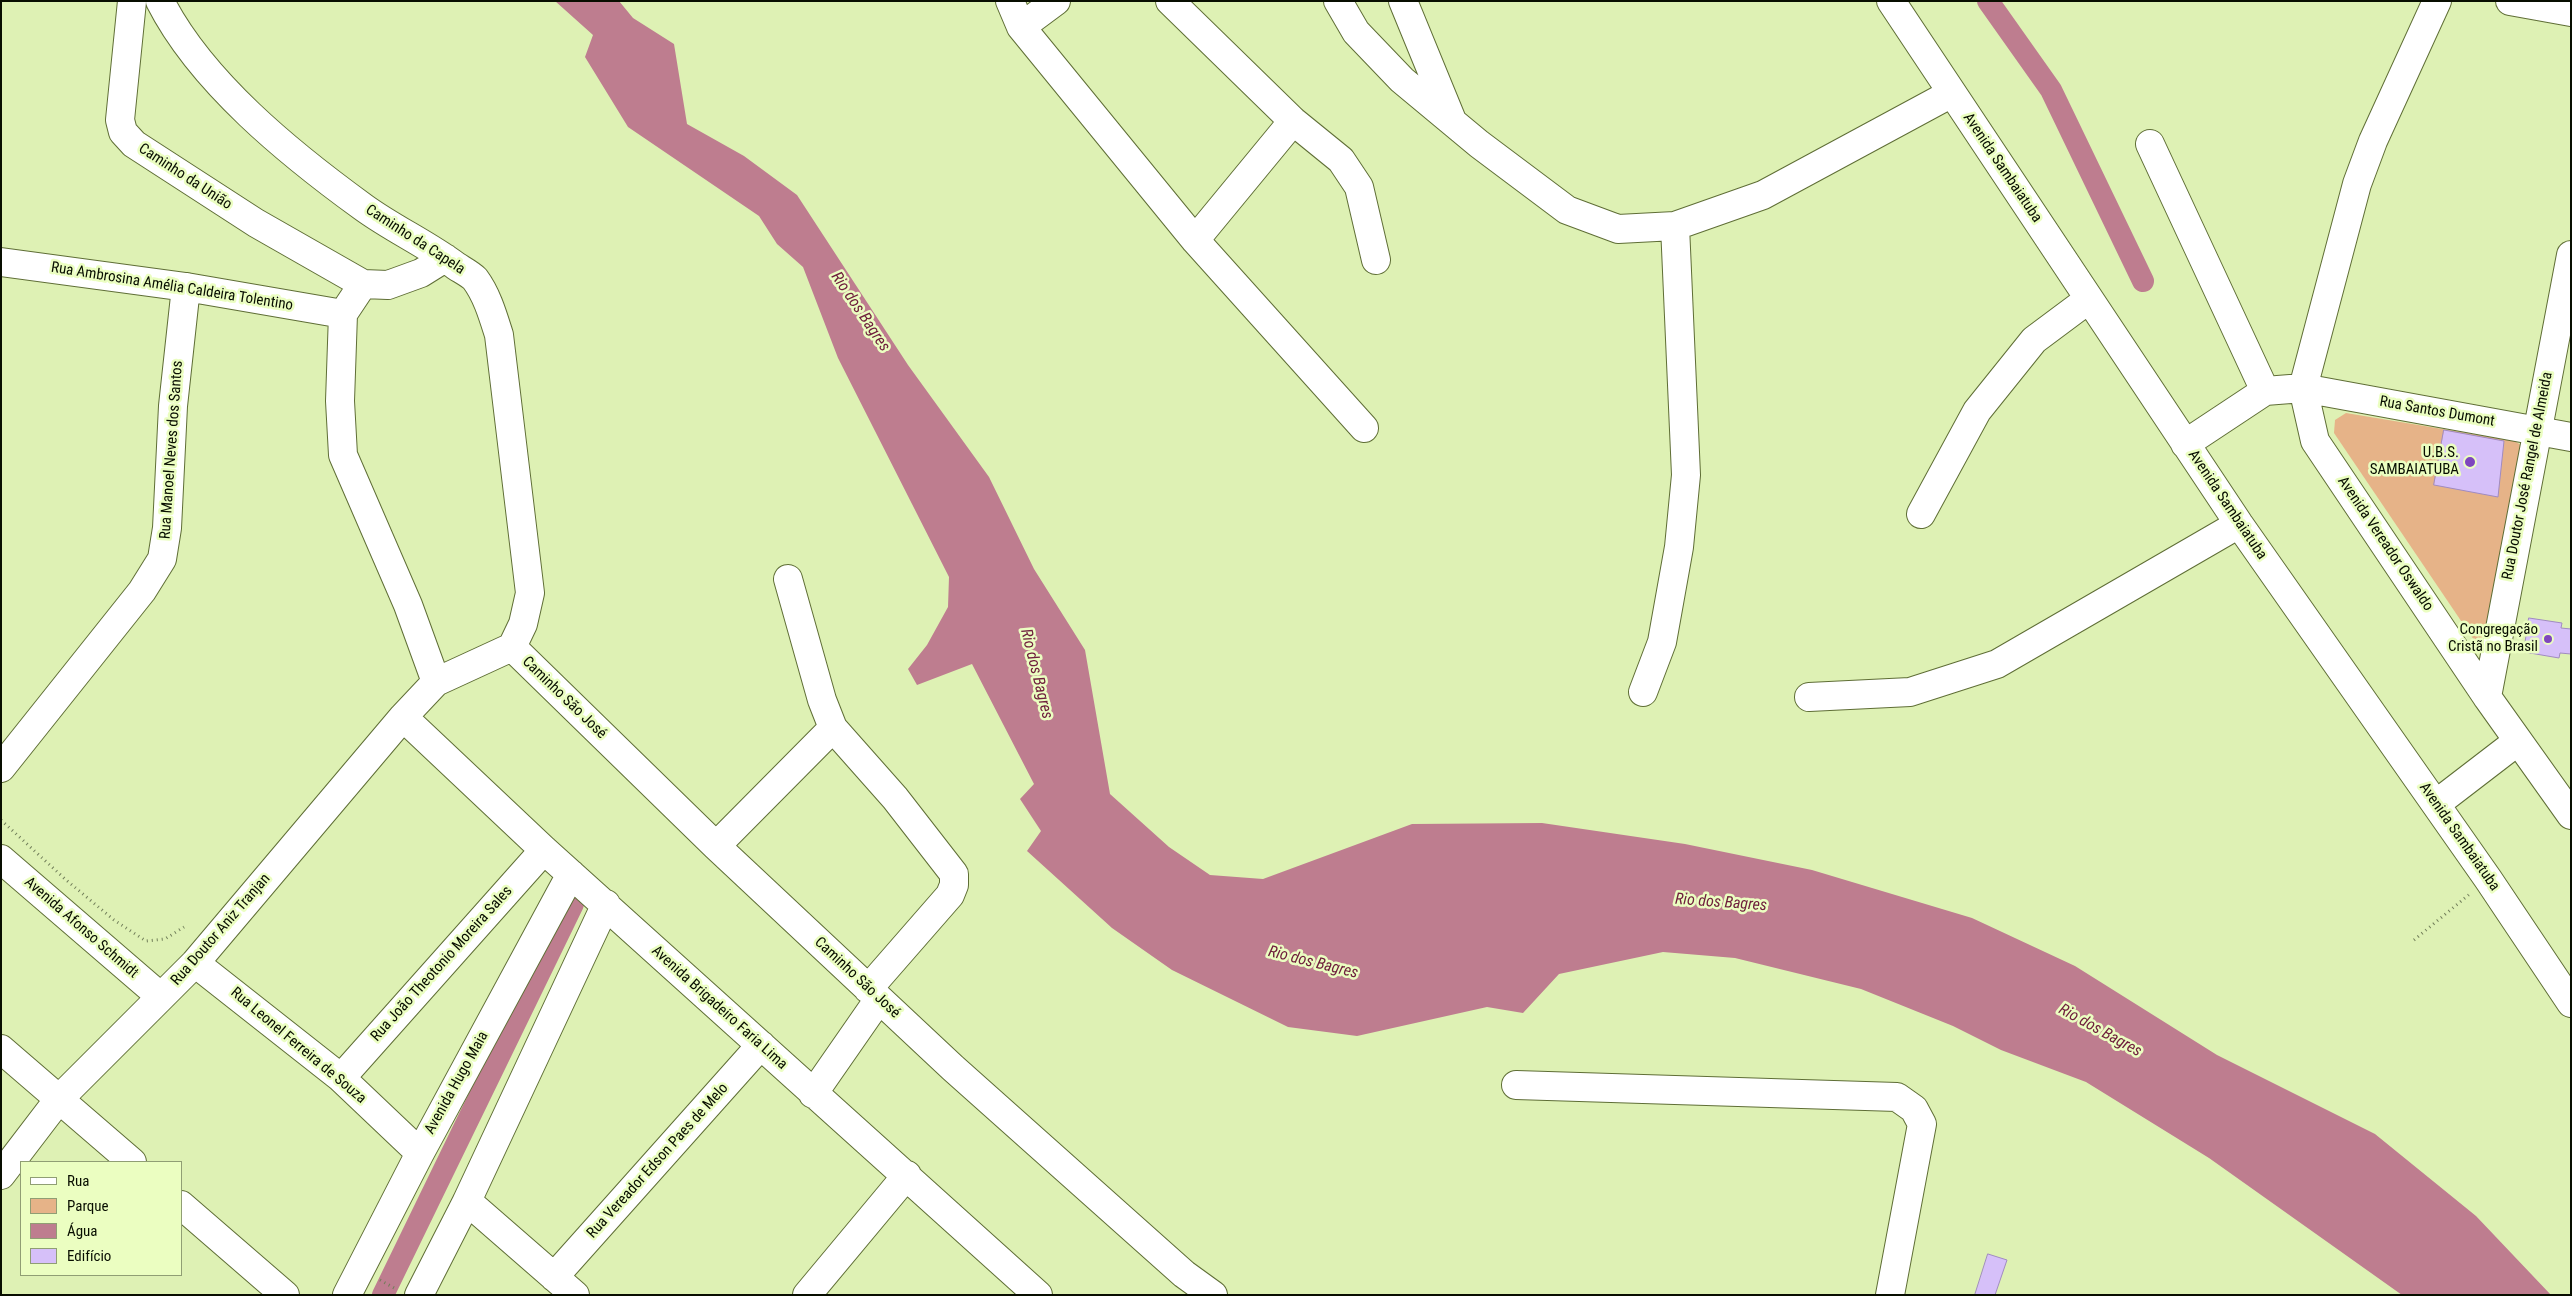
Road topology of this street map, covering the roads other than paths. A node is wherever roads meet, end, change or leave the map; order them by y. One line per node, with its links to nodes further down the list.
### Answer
1 (132, 1): 23 (street, Caminho da União)
2 (160, 1): 20 (street, Caminho da Capela)
3 (1010, 1): 12 (street)
4 (1056, 1): 12 (street)
5 (1170, 1): 14 (street)
6 (1338, 1): 15 (street)
7 (1403, 1): 15 (street)
8 (1891, 1): 13 (street, Avenida Sambaiatuba)
9 (2437, 1): 27 (street)
10 (2510, 1): 11 (street)
11 (2571, 12)
12 (1022, 27): 18 (street)
13 (1952, 93): 17 (street); 25 (street, Avenida Sambaiatuba)
14 (1293, 120): 18 (street); 21 (street)
15 (1452, 122): 17 (street)
16 (2150, 144): 28 (street)
17 (1675, 226): 38 (street)
18 (1195, 240): 29 (street)
19 (2571, 255): 30 (street, Rua Doutor José Rangel de Almeida)
20 (445, 258): 23 (street); 36 (street, Caminho da Capela)
21 (1376, 260)
22 (1, 262): 24 (street, Rua Ambrosina Amélia Caldeira Tolentino)
23 (363, 284): 26 (street)
24 (186, 287): 26 (street, Rua Ambrosina Amélia Caldeira Tolentino); 44 (street, Rua Manoel Neves dos Santos)
25 (2089, 299): 32 (street, Avenida Sambaiatuba); 33 (street)
26 (343, 314): 37 (street)
27 (2303, 388): 28 (street, Rua Santos Dumont); 30 (street, Rua Santos Dumont); 39 (street, Avenida Vereador Oswaldo)
28 (2265, 391): 32 (street)
29 (1364, 428)
30 (2536, 430): 31 (street, Rua Santos Dumont); 39 (street, Rua Doutor José Rangel de Almeida)
31 (2571, 436)
32 (2185, 444): 34 (street, Avenida Sambaiatuba)
33 (1921, 514)
34 (2239, 524): 40 (street); 45 (street, Avenida Sambaiatuba)
35 (788, 579): 42 (street)
36 (512, 647): 37 (street); 47 (street, Caminho São José)
37 (436, 682): 41 (street, Rua Doutor Aniz Tranjan)
38 (1643, 692)
39 (2487, 696): 43 (street, Avenida Vereador Oswaldo)
40 (1809, 697)
41 (403, 717): 48 (street, Avenida Brigadeiro Faria Lima); 52 (street, Rua Doutor Aniz Tranjan)
42 (833, 728): 47 (street); 53 (street)
43 (2518, 741): 45 (street); 46 (street, Avenida Vereador Oswaldo)
44 (1, 768)
45 (2436, 804): 55 (street, Avenida Sambaiatuba)
46 (2571, 815)
47 (716, 846): 53 (street, Caminho São José)
48 (544, 850): 50 (street, Avenida Brigadeiro Faria Lima); 58 (street, Rua João Theotonio Moreira Sales)
49 (1, 860): 54 (street, Avenida Afonso Schmidt)
50 (571, 874): 51 (street, Avenida Brigadeiro Faria Lima); 62 (street, Avenida Hugo Maia)
51 (606, 904): 56 (street, Avenida Brigadeiro Faria Lima); 66 (street)
52 (195, 963): 54 (street, Rua Doutor Aniz Tranjan); 58 (street, Rua Leonel Ferreira de Souza)
53 (874, 994): 60 (street); 75 (street, Caminho São José)
54 (161, 998): 61 (street, Rua Doutor Aniz Tranjan)
55 (2571, 1003)
56 (761, 1045): 60 (street, Avenida Brigadeiro Faria Lima); 68 (street, Rua Vereador Edson Paes de Melo)
57 (1, 1049): 61 (street)
58 (341, 1078): 62 (street, Rua Leonel Ferreira de Souza)
59 (1516, 1085): 76 (street)
60 (813, 1094): 65 (street, Avenida Brigadeiro Faria Lima)
61 (59, 1099): 63 (street); 64 (street, Rua Doutor Aniz Tranjan)
62 (420, 1152): 71 (street, Avenida Hugo Maia)
63 (131, 1161)
64 (1, 1174)
65 (906, 1176): 73 (street); 74 (street, Avenida Brigadeiro Faria Lima)
66 (467, 1201): 68 (street); 69 (street)
67 (182, 1206): 70 (street)
68 (554, 1277): 72 (street)
69 (410, 1293)
70 (285, 1295)
71 (347, 1295)
72 (575, 1295)
73 (807, 1295)
74 (1038, 1295)
75 (1214, 1295)
76 (1890, 1295)

